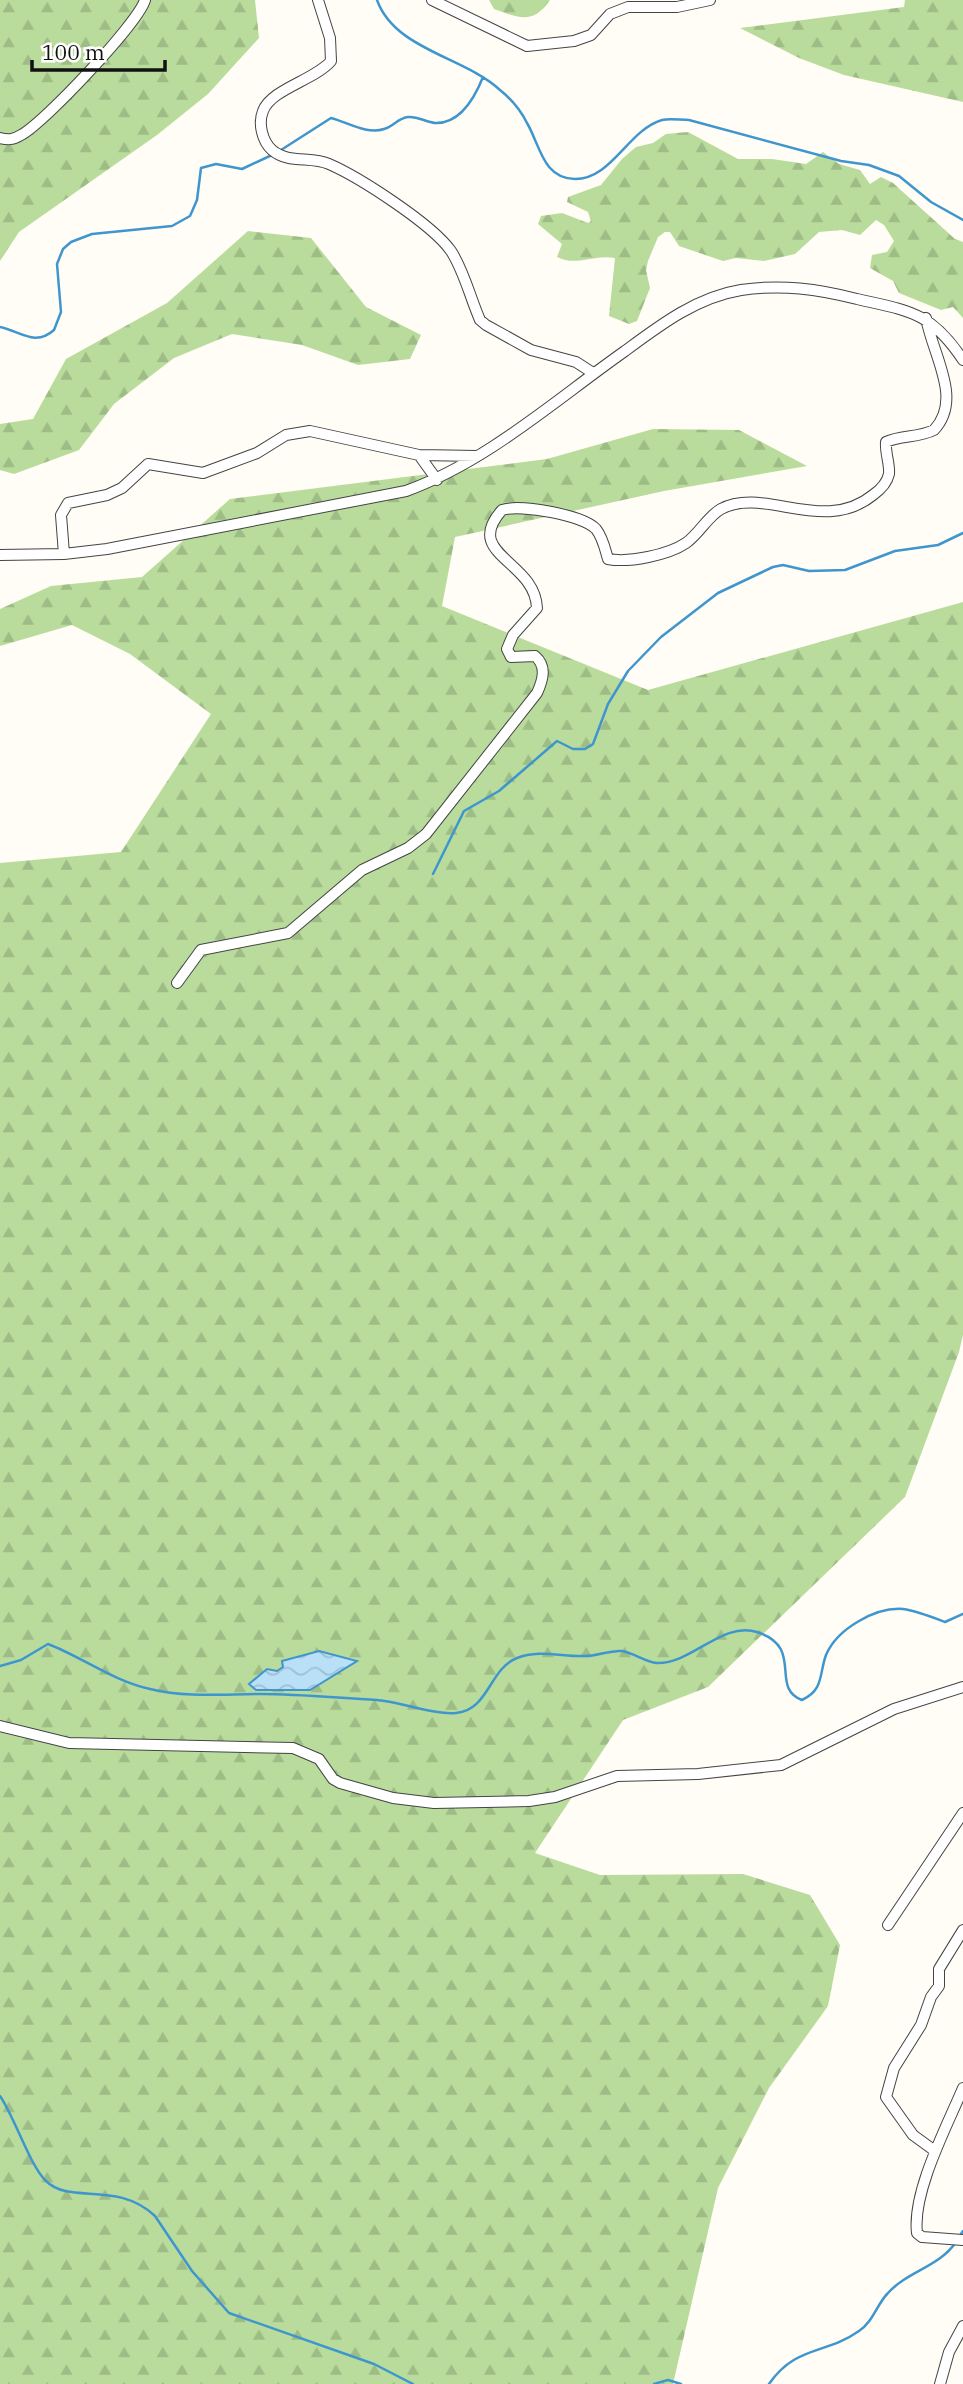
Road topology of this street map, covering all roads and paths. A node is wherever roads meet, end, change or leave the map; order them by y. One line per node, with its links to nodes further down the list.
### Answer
1 (145, 0): 5 (street)
2 (318, 0): 9 (street)
3 (432, 0): 4 (street)
4 (710, 0)
5 (0, 138)
6 (926, 318): 7 (street); 8 (street); 9 (street)
7 (963, 360)
8 (955, 372)
9 (593, 373): 12 (street)
10 (958, 404): 16 (street)
11 (419, 455): 12 (street); 13 (street); 14 (street)
12 (481, 456): 13 (street)
13 (437, 480): 14 (street)
14 (64, 554): 15 (street)
15 (0, 555)
16 (177, 983)
17 (963, 1687): 18 (street)
18 (0, 1726)
19 (963, 1813): 20 (street)
20 (888, 1925)
21 (963, 1930): 23 (street)
22 (963, 2088): 23 (street)
23 (935, 2151): 24 (street)
24 (963, 2240)
25 (963, 2326): 26 (street)
26 (940, 2384)

